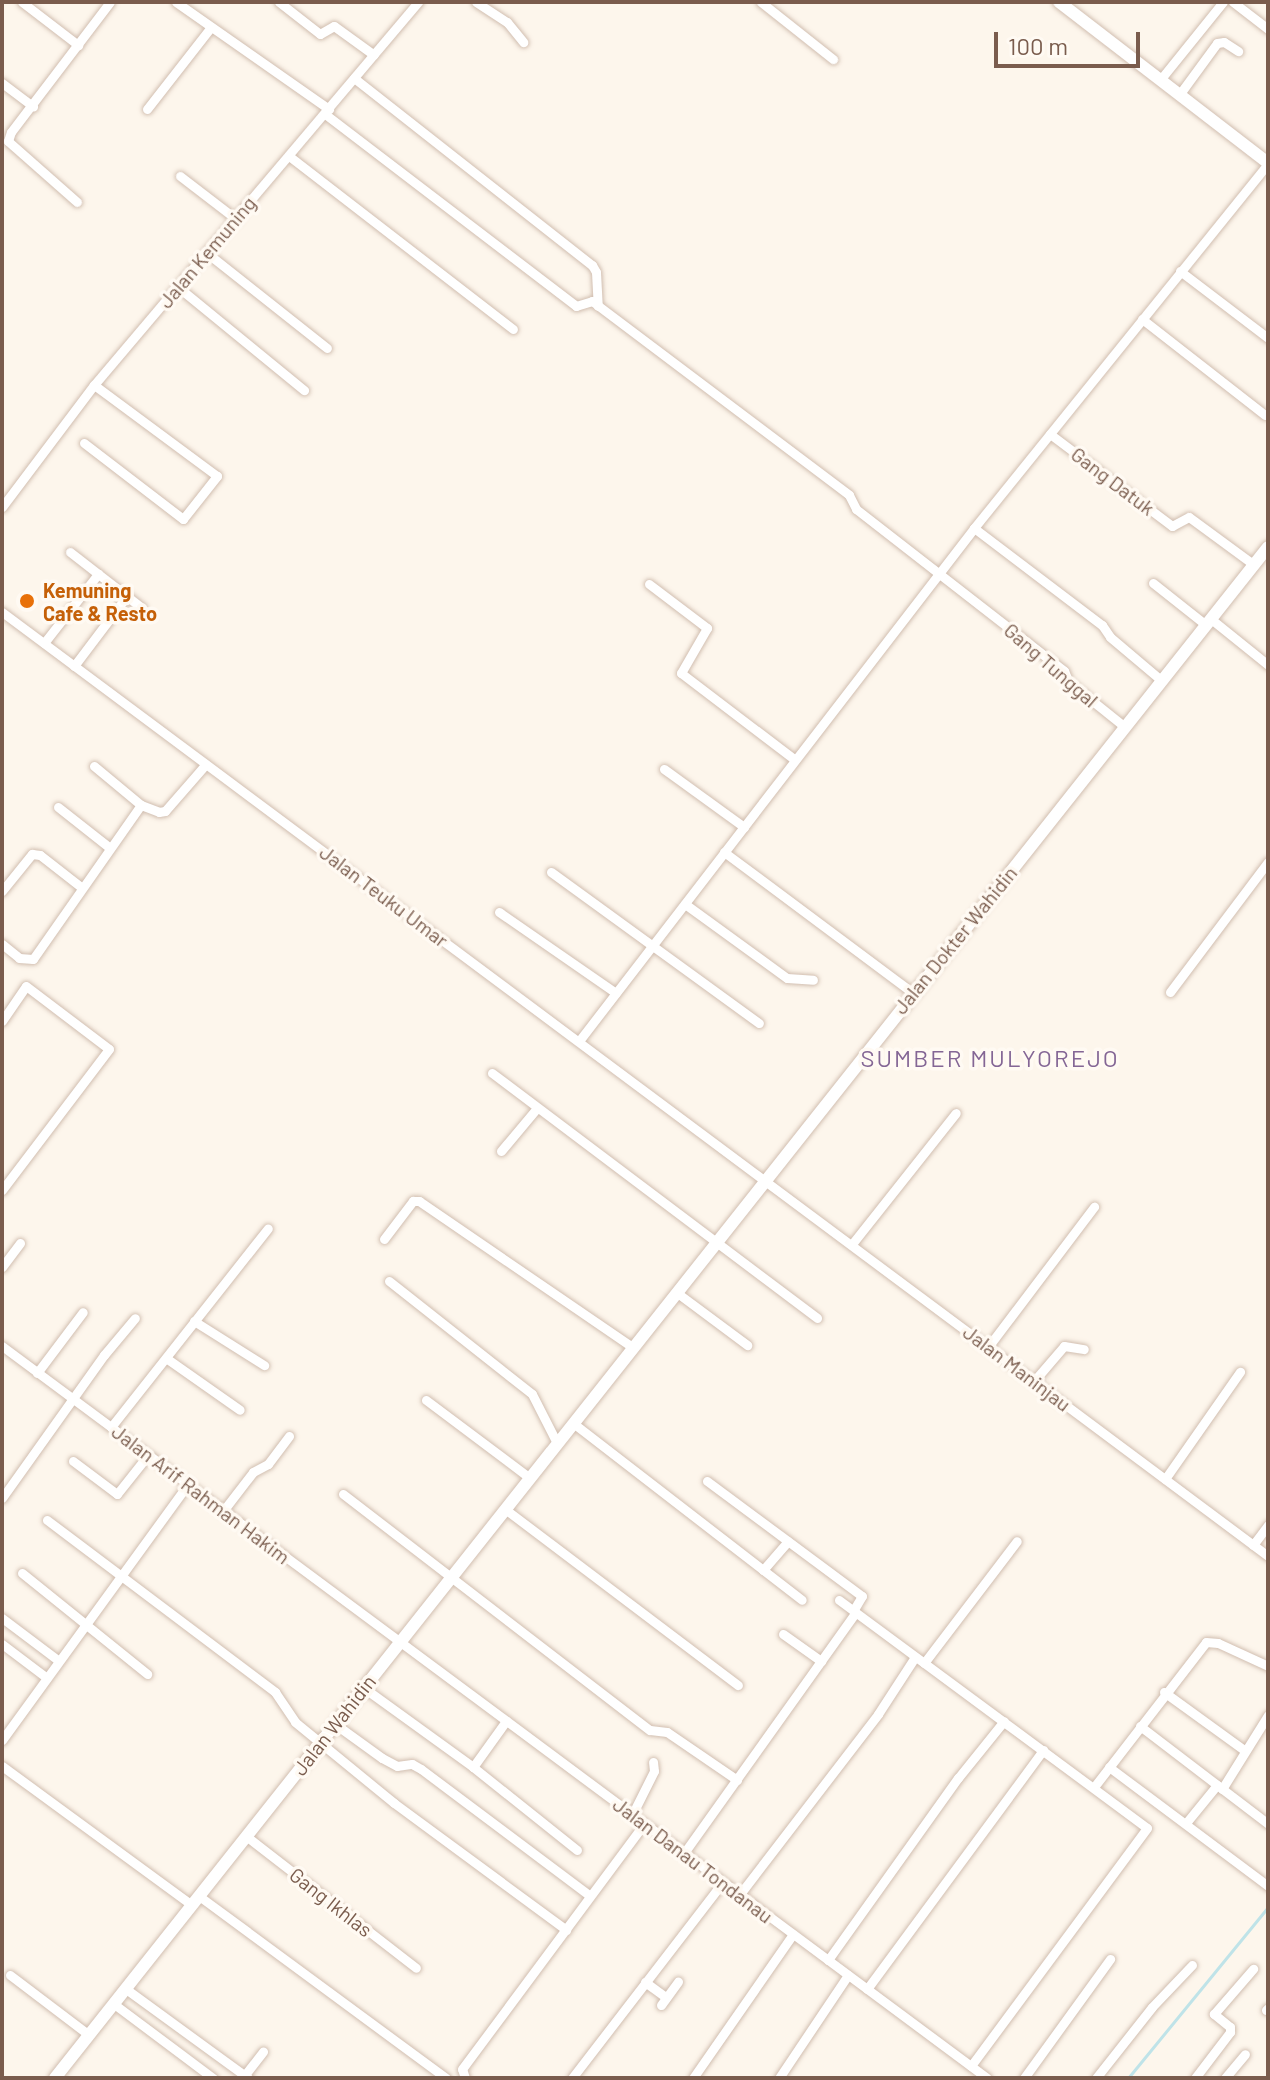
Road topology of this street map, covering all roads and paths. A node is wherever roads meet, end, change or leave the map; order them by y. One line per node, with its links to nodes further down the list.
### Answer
1 (22, 2): 14 (street)
2 (110, 2): 14 (street)
3 (176, 2): 11 (street)
4 (279, 2): 16 (street)
5 (418, 2): 16 (street, Jalan Kemuning)
6 (476, 2): 13 (street)
7 (761, 2): 17 (street)
8 (1059, 2): 19 (street)
9 (1223, 2): 19 (street)
10 (1233, 2): 12 (street)
11 (211, 27): 23 (street); 24 (street)
12 (1268, 29)
13 (523, 42)
14 (78, 45): 22 (street)
15 (1238, 51): 21 (street)
16 (374, 55): 18 (street, Jalan Kemuning)
17 (833, 59)
18 (354, 78): 24 (street, Jalan Kemuning); 34 (street)
19 (1160, 80): 21 (street)
20 (2, 83): 22 (street)
21 (1179, 95): 27 (street)
22 (33, 106): 25 (street)
23 (147, 109)
24 (327, 111): 26 (street, Jalan Kemuning); 34 (street)
25 (5, 141): 29 (street)
26 (289, 156): 30 (street, Jalan Kemuning); 36 (street)
27 (1268, 163): 32 (street)
28 (180, 176): 30 (street)
29 (77, 202)
30 (236, 219): 31 (street, Jalan Kemuning)
31 (207, 253): 33 (street, Jalan Kemuning); 38 (street)
32 (1180, 271): 35 (street); 37 (street)
33 (178, 287): 39 (street, Jalan Kemuning); 40 (street)
34 (598, 306): 49 (street, Gang Tunggal)
35 (1142, 319): 41 (street); 42 (street)
36 (513, 329)
37 (1268, 338)
38 (327, 348)
39 (94, 385): 43 (street); 44 (street, Jalan Kemuning)
40 (304, 390)
41 (1265, 415)
42 (1050, 434): 45 (street); 48 (street, Gang Datuk)
43 (84, 443)
44 (2, 507)
45 (974, 528): 49 (street); 60 (street)
46 (1268, 547): 48 (street, Jalan Dokter Wahidin)
47 (70, 552): 50 (street)
48 (1254, 565): 56 (street, Jalan Dokter Wahidin)
49 (940, 572): 61 (street, Gang Tunggal); 62 (street)
50 (98, 574): 53 (street); 57 (street)
51 (1153, 583): 56 (street)
52 (649, 584): 62 (street)
53 (127, 596): 54 (street); 59 (street)
54 (142, 608)
55 (2, 612): 57 (street, Jalan Teuku Umar)
56 (1208, 622): 58 (street); 60 (street, Jalan Dokter Wahidin)
57 (44, 643): 59 (street, Jalan Teuku Umar)
58 (1268, 665)
59 (74, 666): 63 (street, Jalan Teuku Umar)
60 (1162, 681): 61 (street, Jalan Dokter Wahidin)
61 (1125, 727): 82 (street, Jalan Dokter Wahidin)
62 (795, 760): 68 (street)
63 (206, 764): 66 (street); 85 (street, Jalan Teuku Umar)
64 (94, 766): 66 (street)
65 (664, 769): 68 (street)
66 (141, 805): 69 (street)
67 (58, 807): 69 (street)
68 (744, 827): 70 (street)
69 (110, 848): 73 (street)
70 (724, 852): 75 (street); 82 (street)
71 (1268, 862): 80 (street)
72 (551, 872): 78 (street)
73 (81, 887): 74 (street); 77 (street)
74 (2, 891)
75 (685, 904): 78 (street); 79 (street)
76 (499, 912): 81 (street)
77 (2, 944)
78 (652, 947): 81 (street); 84 (street)
79 (813, 980)
80 (1170, 992)
81 (616, 993): 85 (street)
82 (913, 993): 90 (street, Jalan Dokter Wahidin)
83 (2, 1021): 91 (street)
84 (759, 1023)
85 (579, 1041): 90 (street, Jalan Teuku Umar)
86 (492, 1073): 87 (street)
87 (537, 1108): 89 (street); 96 (street)
88 (956, 1113): 97 (street)
89 (501, 1151)
90 (765, 1179): 96 (street, Jalan Dokter Wahidin); 97 (street, Jalan Maninjau)
91 (2, 1190)
92 (1094, 1207): 108 (street)
93 (268, 1228): 104 (street)
94 (384, 1239): 107 (street)
95 (20, 1243): 98 (street)
96 (715, 1243): 100 (street, Jalan Dokter Wahidin); 103 (street)
97 (852, 1244): 108 (street, Jalan Maninjau)
98 (2, 1267)
99 (389, 1281): 122 (street)
100 (676, 1292): 105 (street); 107 (street, Jalan Dokter Wahidin)
101 (83, 1312): 114 (street)
102 (135, 1318): 116 (street)
103 (817, 1318)
104 (194, 1321): 110 (street); 111 (street)
105 (747, 1345)
106 (2, 1346): 114 (street, Jalan Arif Rahman Hakim)
107 (632, 1347): 112 (street, Jalan Dokter Wahidin)
108 (988, 1347): 115 (street, Jalan Maninjau)
109 (1084, 1349): 115 (street)
110 (166, 1358): 118 (street); 120 (street)
111 (264, 1365)
112 (613, 1372): 119 (street, Jalan Wahidin)
113 (1240, 1372): 126 (street)
114 (37, 1373): 116 (street, Jalan Arif Rahman Hakim)
115 (1034, 1381): 126 (street, Jalan Maninjau)
116 (73, 1399): 120 (street, Jalan Arif Rahman Hakim); 130 (street)
117 (426, 1400): 125 (street)
118 (240, 1410)
119 (573, 1423): 122 (street, Jalan Wahidin); 139 (street)
120 (111, 1427): 123 (street, Jalan Arif Rahman Hakim)
121 (289, 1436): 132 (street)
122 (557, 1443): 125 (street, Jalan Wahidin)
123 (148, 1455): 124 (street); 128 (street, Jalan Arif Rahman Hakim)
124 (73, 1461)
125 (530, 1478): 131 (street, Jalan Wahidin)
126 (1165, 1479): 137 (street, Jalan Maninjau)
127 (707, 1481): 135 (street)
128 (188, 1484): 132 (street, Jalan Arif Rahman Hakim); 141 (street)
129 (343, 1494): 142 (street)
130 (2, 1498)
131 (505, 1509): 142 (street, Jalan Wahidin); 157 (street)
132 (223, 1511): 149 (street, Jalan Arif Rahman Hakim)
133 (47, 1520): 141 (street)
134 (1268, 1525): 137 (street)
135 (788, 1541): 139 (street); 145 (street)
136 (1017, 1541): 151 (street)
137 (1253, 1545): 138 (street, Jalan Maninjau)
138 (1268, 1556)
139 (763, 1570): 143 (street)
140 (22, 1573): 147 (street)
141 (122, 1575): 147 (street); 166 (street)
142 (452, 1576): 149 (street, Jalan Wahidin); 173 (street)
143 (802, 1600)
144 (839, 1600): 145 (street)
145 (854, 1612): 151 (street); 153 (street)
146 (2, 1618): 152 (street)
147 (87, 1624): 152 (street); 155 (street)
148 (783, 1634): 153 (street)
149 (400, 1642): 158 (street, Jalan Wahidin); 161 (street, Jalan Danau Tondanau)
150 (2, 1644): 156 (street)
151 (920, 1660): 162 (street); 185 (street)
152 (59, 1661): 156 (street)
153 (821, 1661): 173 (street)
154 (1268, 1666): 159 (street)
155 (147, 1674)
156 (47, 1678): 165 (street)
157 (738, 1685)
158 (364, 1688): 163 (street, Jalan Wahidin); 171 (street)
159 (1164, 1692): 164 (street); 168 (street)
160 (1268, 1715): 168 (street)
161 (506, 1721): 171 (street); 176 (street, Jalan Danau Tondanau)
162 (1004, 1721): 167 (street); 191 (street)
163 (335, 1724): 166 (street, Jalan Wahidin); 186 (street)
164 (1140, 1726): 172 (street); 175 (street)
165 (2, 1740)
166 (321, 1741): 180 (street, Jalan Wahidin); 188 (street)
167 (1043, 1750): 174 (street); 200 (street)
168 (1244, 1750): 175 (street)
169 (653, 1762): 176 (street)
170 (2, 1766): 187 (street)
171 (473, 1767): 181 (street)
172 (1109, 1767): 174 (street); 177 (street)
173 (737, 1780): 182 (street)
174 (1094, 1787): 206 (street)
175 (1219, 1787): 177 (street); 179 (street)
176 (632, 1815): 178 (street, Jalan Danau Tondanau)
177 (1186, 1823): 184 (street)
178 (644, 1824): 182 (street, Jalan Danau Tondanau); 186 (street)
179 (1268, 1824)
180 (246, 1836): 187 (street, Jalan Wahidin); 193 (street, Gang Ikhlas)
181 (577, 1850)
182 (684, 1853): 183 (street, Jalan Danau Tondanau)
183 (723, 1882): 185 (street, Jalan Danau Tondanau); 197 (street)
184 (1268, 1886)
185 (740, 1894): 189 (street, Jalan Danau Tondanau)
186 (590, 1896): 188 (street)
187 (196, 1900): 199 (street, Jalan Wahidin); 210 (street)
188 (566, 1930): 211 (street)
189 (793, 1934): 191 (street, Jalan Danau Tondanau); 213 (street)
190 (1110, 1959): 216 (street)
191 (828, 1960): 196 (street, Jalan Danau Tondanau)
192 (1192, 1965): 217 (street)
193 (416, 1968)
194 (1253, 1969): 218 (street)
195 (10, 1975): 202 (street)
196 (848, 1975): 200 (street, Jalan Danau Tondanau); 214 (street)
197 (645, 1982): 198 (street); 212 (street)
198 (678, 1982)
199 (126, 1989): 201 (street, Jalan Wahidin); 205 (street)
200 (867, 1989): 206 (street, Jalan Danau Tondanau)
201 (114, 2004): 202 (street, Jalan Wahidin); 207 (street)
202 (89, 2035): 209 (street, Jalan Wahidin)
203 (263, 2052): 208 (street)
204 (1245, 2054): 219 (street)
205 (223, 2061): 207 (street); 208 (street)
206 (974, 2072): 215 (street, Jalan Danau Tondanau)
207 (212, 2077)
208 (246, 2077)
209 (55, 2078)
210 (446, 2078)
211 (465, 2078)
212 (572, 2078)
213 (693, 2078)
214 (779, 2078)
215 (987, 2078)
216 (1024, 2078)
217 (1096, 2078)
218 (1195, 2078)
219 (1225, 2078)

